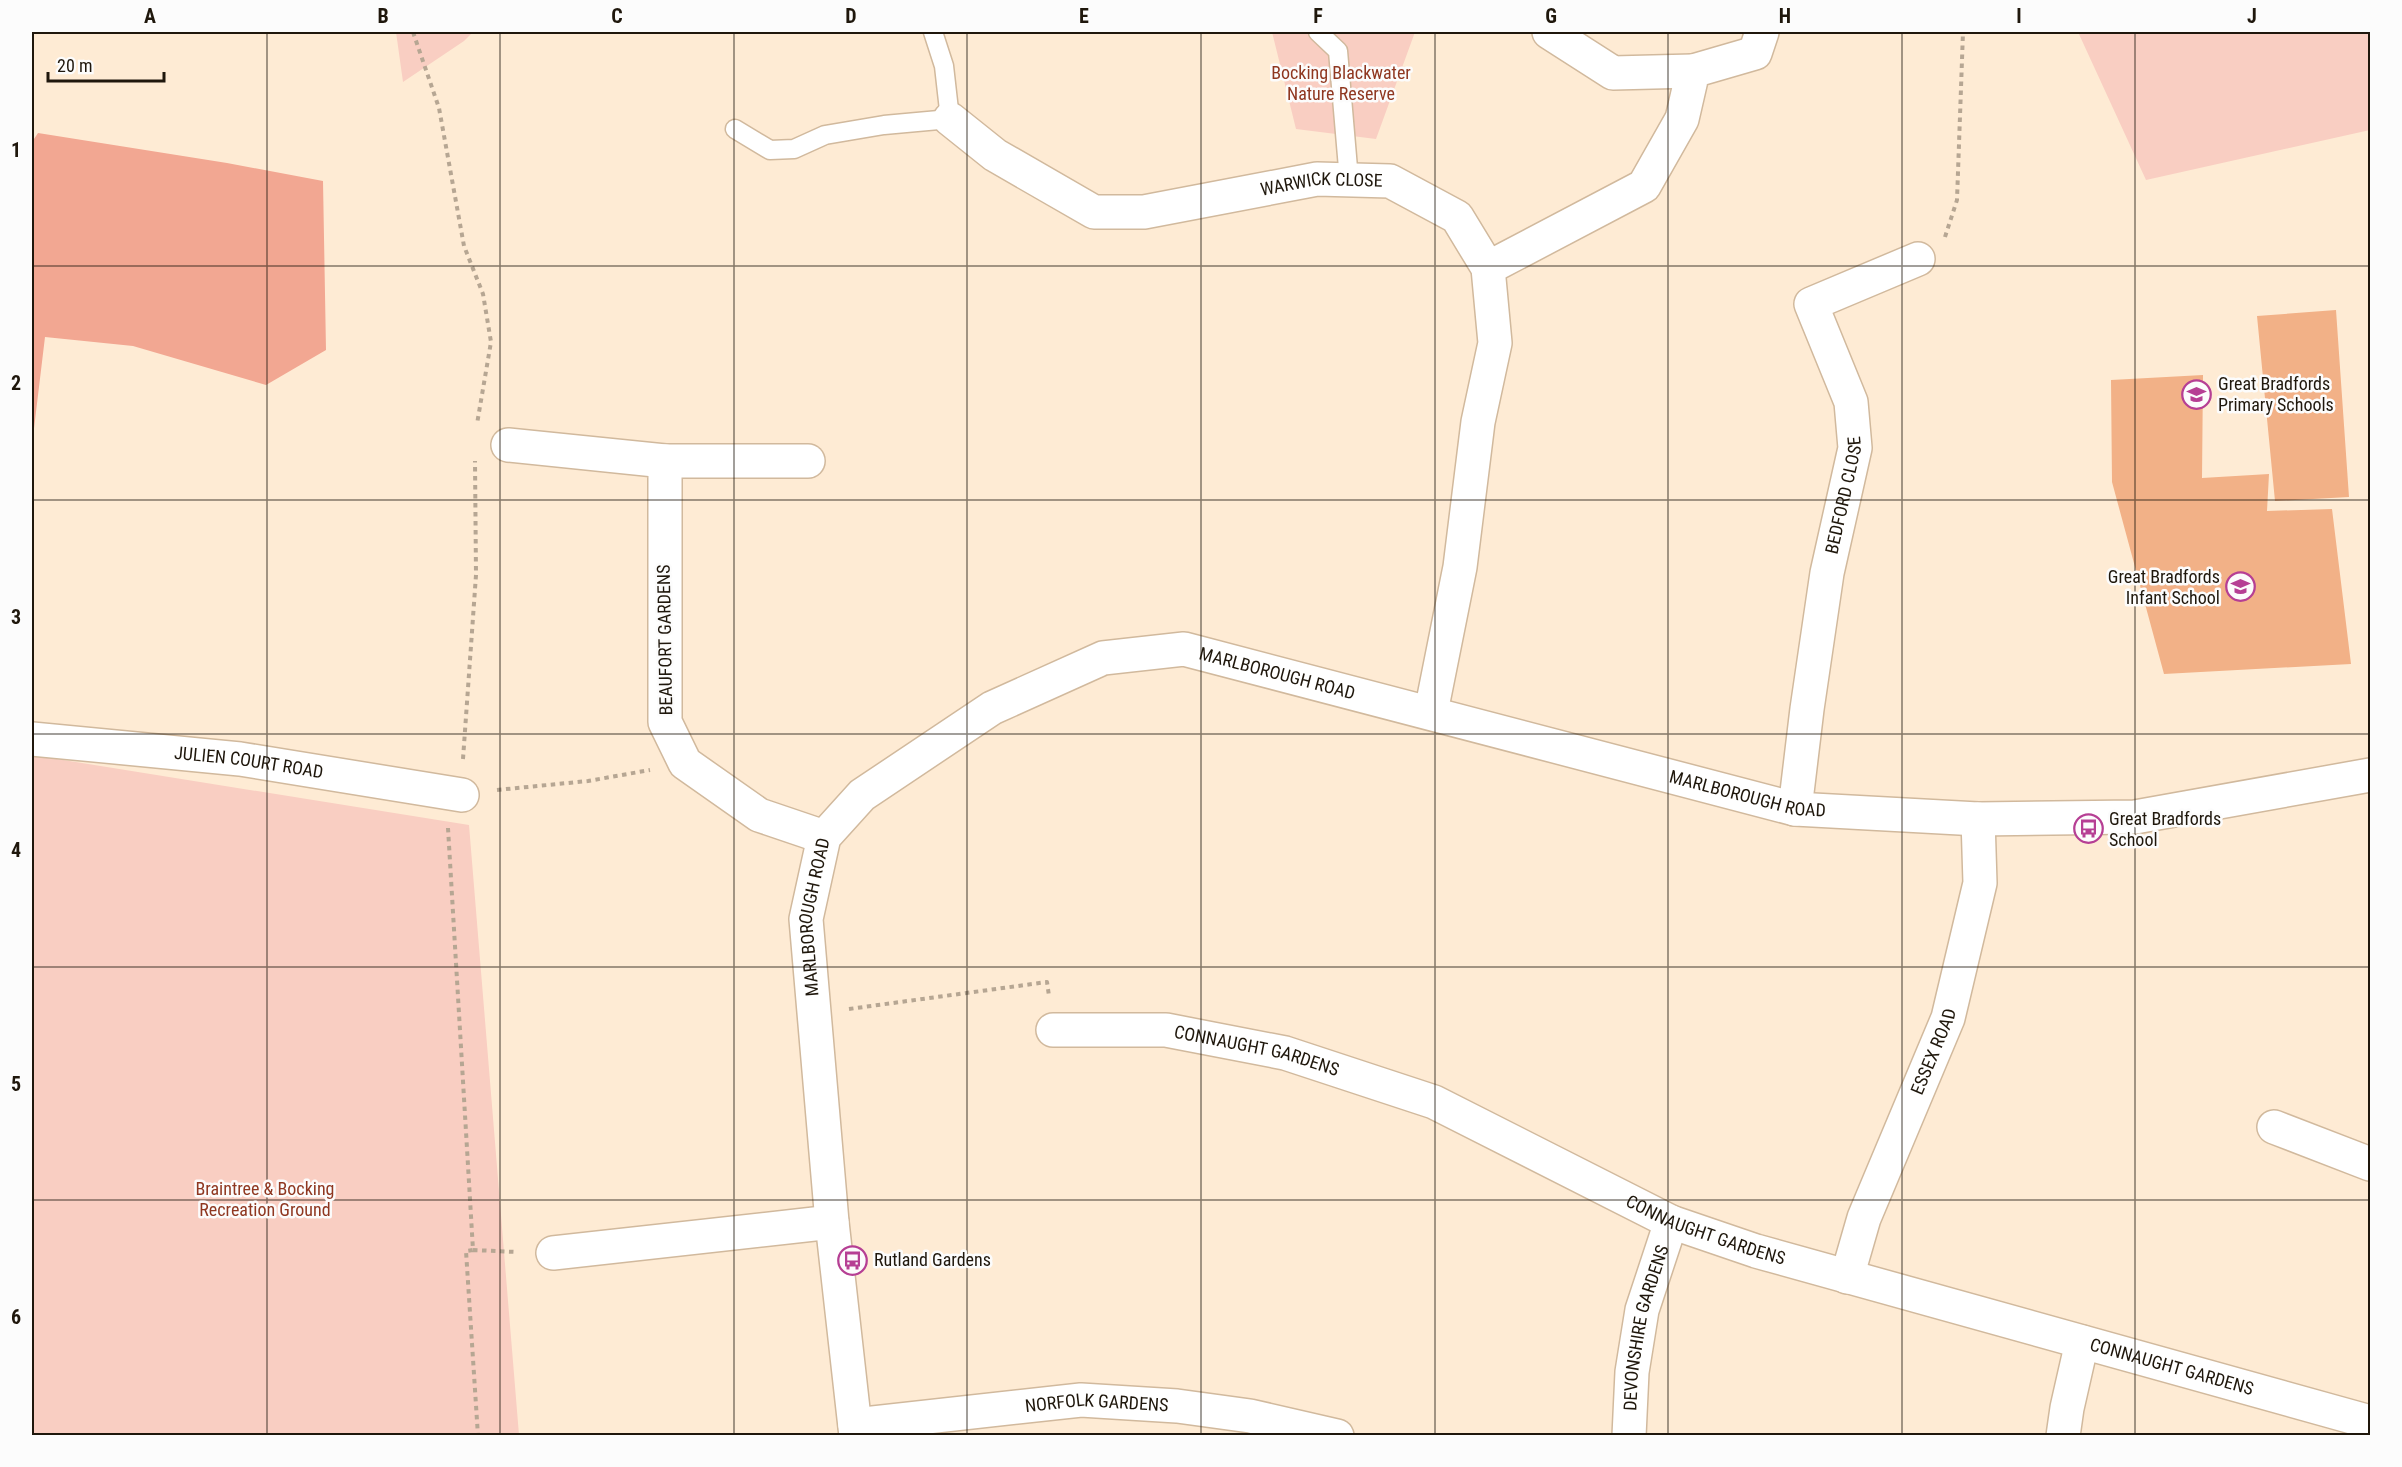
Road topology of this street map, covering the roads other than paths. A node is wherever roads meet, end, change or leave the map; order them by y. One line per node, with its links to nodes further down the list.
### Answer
1 (933, 32): 6 (lane)
2 (1318, 32): 8 (lane)
3 (1549, 32): 5 (street)
4 (1762, 32): 5 (street)
5 (1693, 71): 10 (street)
6 (950, 119): 7 (lane); 8 (street, WARWICK CLOSE)
7 (735, 129)
8 (1349, 180): 10 (street, WARWICK CLOSE)
9 (1918, 259): 18 (street, BEDFORD CLOSE)
10 (1488, 268): 14 (street, WARWICK CLOSE)
11 (508, 445): 12 (street)
12 (665, 461): 13 (street); 20 (street, BEAUFORT GARDENS)
13 (808, 461)
14 (1431, 712): 18 (street, MARLBOROUGH ROAD); 20 (street, MARLBOROUGH ROAD)
15 (32, 739): 17 (street, JULIEN COURT ROAD)
16 (2370, 776): 19 (street, MARLBOROUGH ROAD)
17 (461, 795)
18 (1795, 809): 19 (street, MARLBOROUGH ROAD)
19 (1978, 819): 27 (street, ESSEX ROAD)
20 (824, 837): 24 (street, MARLBOROUGH ROAD)
21 (1053, 1030): 25 (street, CONNAUGHT GARDENS)
22 (2274, 1127): 23 (street)
23 (2370, 1164)
24 (832, 1222): 26 (street); 31 (street, MARLBOROUGH ROAD)
25 (1671, 1222): 27 (street, CONNAUGHT GARDENS); 33 (street, DEVONSHIRE GARDENS)
26 (553, 1253)
27 (1847, 1277): 28 (street, CONNAUGHT GARDENS)
28 (2082, 1342): 29 (street, CONNAUGHT GARDENS); 34 (street)
29 (2370, 1422)
30 (1248, 1426): 31 (street, NORFOLK GARDENS); 32 (street, NORFOLK GARDENS)
31 (855, 1430)
32 (1337, 1436)
33 (1629, 1436)
34 (2063, 1436)

